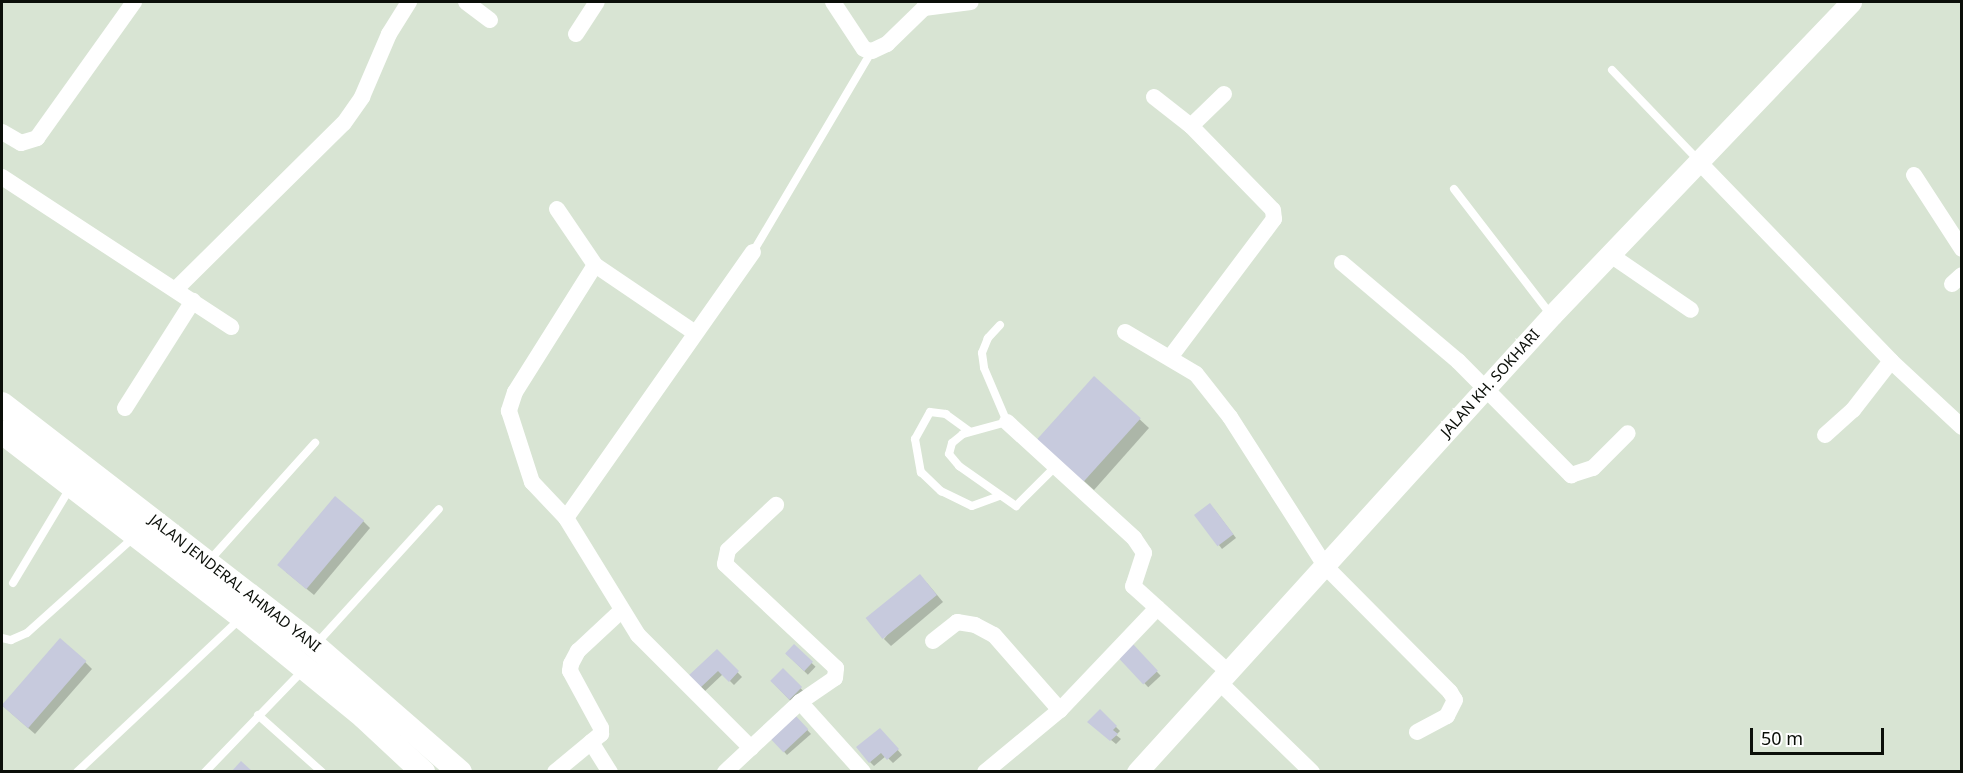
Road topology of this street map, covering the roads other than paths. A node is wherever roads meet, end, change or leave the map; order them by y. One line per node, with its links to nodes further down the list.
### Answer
1 (135, 2): 15 (street)
2 (409, 2): 26 (street)
3 (466, 2): 8 (street)
4 (597, 2): 9 (street)
5 (833, 2): 10 (street)
6 (971, 2): 10 (street)
7 (1851, 2): 16 (street, JALAN KH. SOKHARI)
8 (490, 20)
9 (576, 34)
10 (872, 51): 22 (lane)
11 (1612, 70): 16 (lane)
12 (1224, 94): 14 (street)
13 (1154, 97): 14 (street)
14 (1191, 126): 34 (street)
15 (2, 132)
16 (1699, 162): 23 (street, JALAN KH. SOKHARI); 35 (street)
17 (1914, 175): 21 (street)
18 (2, 177): 26 (street)
19 (1454, 189): 29 (lane)
20 (557, 209): 25 (street)
21 (1962, 249)
22 (753, 252): 32 (street)
23 (1609, 254): 28 (street); 29 (street, JALAN KH. SOKHARI)
24 (1342, 263): 36 (street)
25 (595, 265): 32 (street); 51 (street)
26 (176, 289): 27 (street)
27 (194, 301): 31 (street); 38 (street)
28 (1691, 310)
29 (1552, 315): 36 (street, JALAN KH. SOKHARI)
30 (1000, 325): 39 (lane)
31 (231, 327)
32 (694, 332): 51 (street)
33 (1125, 332): 34 (street)
34 (1171, 356): 54 (street)
35 (1891, 361): 40 (street); 44 (street)
36 (1486, 387): 43 (street); 54 (street, JALAN KH. SOKHARI)
37 (2, 404): 53 (main road, JALAN JENDERAL AHMAD YANI)
38 (124, 408)
39 (1007, 422): 41 (lane); 46 (street)
40 (1962, 427)
41 (969, 431): 48 (lane); 48 (lane)
42 (2, 432): 47 (main road, JALAN JENDERAL AHMAD YANI)
43 (1628, 433)
44 (1825, 435)
45 (315, 444): 53 (lane)
46 (1054, 468): 48 (lane); 56 (street)
47 (72, 485): 52 (main road, JALAN JENDERAL AHMAD YANI); 55 (lane)
48 (999, 496)
49 (776, 505): 64 (street)
50 (439, 509): 61 (lane)
51 (566, 518): 57 (street)
52 (137, 534): 58 (main road, JALAN JENDERAL AHMAD YANI); 59 (lane)
53 (209, 561): 61 (main road, JALAN JENDERAL AHMAD YANI)
54 (1326, 567): 63 (street, JALAN KH. SOKHARI); 68 (street)
55 (13, 583)
56 (1157, 608): 63 (street); 66 (street)
57 (622, 610): 69 (street); 70 (street)
58 (242, 617): 62 (main road, JALAN JENDERAL AHMAD YANI); 71 (lane)
59 (2, 638)
60 (933, 642): 66 (street)
61 (315, 646): 65 (main road, JALAN JENDERAL AHMAD YANI)
62 (305, 668): 65 (main road, JALAN JENDERAL AHMAD YANI); 67 (lane)
63 (1222, 676): 81 (street, JALAN KH. SOKHARI); 82 (street)
64 (800, 702): 70 (street); 79 (street)
65 (372, 708): 74 (main road, JALAN JENDERAL AHMAD YANI); 75 (main road, JALAN JENDERAL AHMAD YANI)
66 (1060, 710): 80 (street)
67 (258, 715): 72 (lane); 73 (lane)
68 (1417, 732)
69 (591, 742): 76 (street); 77 (street)
70 (751, 748): 78 (street)
71 (77, 771)
72 (205, 771)
73 (322, 771)
74 (423, 771)
75 (460, 771)
76 (555, 771)
77 (610, 771)
78 (725, 771)
79 (863, 771)
80 (985, 771)
81 (1137, 771)
82 (1312, 771)

